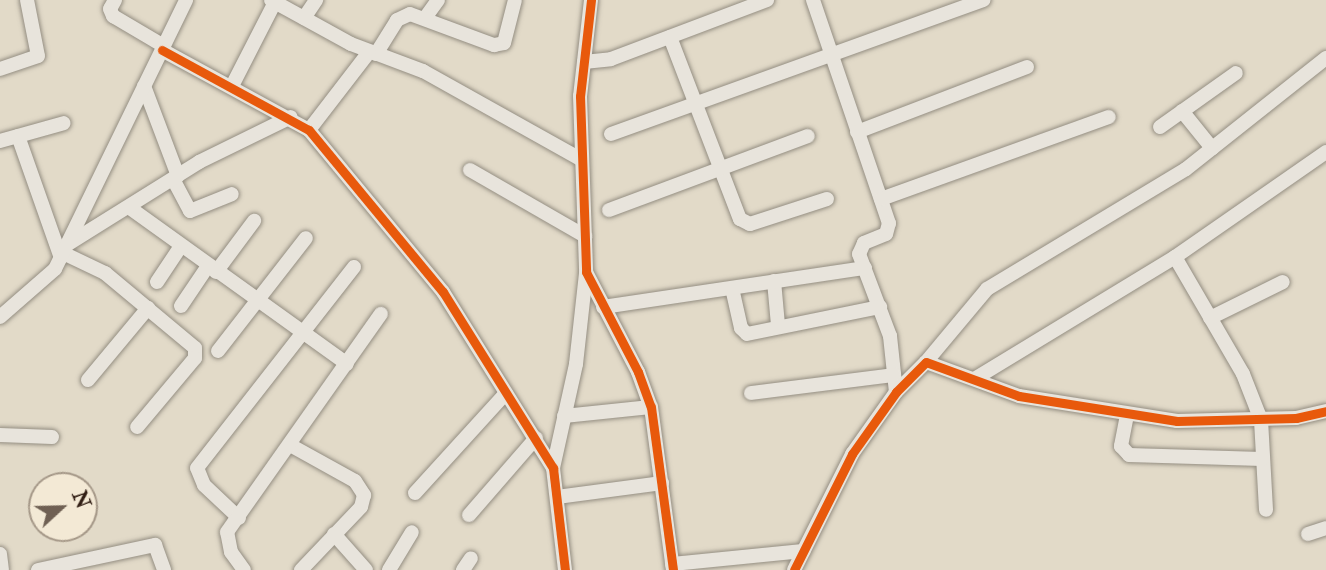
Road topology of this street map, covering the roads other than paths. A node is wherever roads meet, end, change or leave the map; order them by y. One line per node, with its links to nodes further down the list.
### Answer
1 (27, 0): 21 (street)
2 (115, 0): 15 (street)
3 (186, 0): 15 (street)
4 (316, 0): 12 (street)
5 (439, 0): 13 (street)
6 (515, 0): 13 (street)
7 (591, 0): 19 (street)
8 (767, 0): 14 (street)
9 (813, 0): 17 (street)
10 (985, 0): 17 (street)
11 (273, 1): 12 (street); 24 (street)
12 (304, 18): 16 (street)
13 (425, 18): 16 (street)
14 (670, 37): 19 (street); 25 (street)
15 (163, 48): 23 (street); 24 (street)
16 (372, 53): 31 (street); 39 (street)
17 (830, 54): 25 (street); 32 (street)
18 (1326, 58): 37 (street)
19 (584, 62): 39 (street)
20 (1027, 67): 32 (street)
21 (0, 69)
22 (1236, 73): 26 (street)
23 (144, 86): 42 (street); 52 (street)
24 (232, 86): 27 (street)
25 (693, 103): 33 (street); 41 (street)
26 (1182, 111): 30 (street); 37 (street)
27 (291, 117): 31 (street); 42 (street)
28 (1109, 117): 45 (street)
29 (64, 123): 34 (street)
30 (1160, 127)
31 (309, 130): 79 (street)
32 (857, 132): 45 (street)
33 (611, 134)
34 (18, 136): 36 (street); 52 (street)
35 (808, 136): 41 (street)
36 (0, 141)
37 (1212, 148): 73 (street)
38 (1326, 152): 53 (street)
39 (582, 160): 49 (street)
40 (470, 170): 49 (street)
41 (720, 171): 44 (street); 47 (street)
42 (175, 178): 43 (street); 46 (street)
43 (232, 194)
44 (827, 199)
45 (881, 200): 55 (street)
46 (130, 208): 51 (street); 52 (street)
47 (609, 209)
48 (254, 221): 56 (street)
49 (585, 236): 57 (street)
50 (306, 238): 62 (street)
51 (181, 246): 56 (street); 59 (street)
52 (64, 252): 66 (street); 68 (street)
53 (1175, 257): 69 (street); 76 (street)
54 (354, 267): 71 (street)
55 (865, 268): 58 (street); 65 (street)
56 (212, 269): 62 (street); 63 (street)
57 (586, 272): 64 (street); 84 (street)
58 (774, 281): 61 (street); 70 (street)
59 (157, 282)
60 (1283, 282): 69 (street)
61 (732, 288): 64 (street); 70 (street)
62 (256, 302): 71 (street); 72 (street)
63 (181, 306)
64 (603, 307): 81 (street)
65 (880, 307): 70 (street); 75 (street)
66 (148, 309): 77 (street); 86 (street)
67 (381, 314): 74 (street)
68 (0, 317)
69 (1210, 318): 85 (street)
70 (778, 325)
71 (300, 333): 74 (street); 98 (street)
72 (218, 351)
73 (926, 362): 76 (street); 78 (street)
74 (347, 365): 90 (street)
75 (894, 375): 78 (street); 80 (street)
76 (976, 378): 83 (street)
77 (88, 380)
78 (896, 392): 103 (street)
79 (506, 393): 89 (street); 94 (street)
80 (751, 393)
81 (651, 407): 84 (street); 93 (street)
82 (1326, 411): 85 (street)
83 (1127, 415): 85 (street); 91 (street)
84 (564, 416): 92 (street)
85 (1261, 420): 91 (street)
86 (137, 428)
87 (0, 435): 88 (street)
88 (52, 437)
89 (536, 438): 92 (street); 97 (street)
90 (290, 445): 98 (street); 101 (street)
91 (1262, 458): 96 (street)
92 (553, 468): 95 (street)
93 (662, 483): 95 (street); 105 (street)
94 (415, 493)
95 (557, 497): 113 (street)
96 (1266, 510)
97 (469, 515)
98 (239, 518): 109 (street)
99 (1326, 528): 102 (street)
100 (412, 532): 112 (street)
101 (334, 534): 110 (street); 111 (street)
102 (1308, 534)
103 (803, 551): 105 (street); 114 (street)
104 (0, 554): 106 (street)
105 (673, 567)
106 (2, 570)
107 (38, 570): 108 (street)
108 (164, 570)
109 (244, 570)
110 (301, 570)
111 (366, 570)
112 (389, 570)
113 (565, 570)
114 (794, 570)

